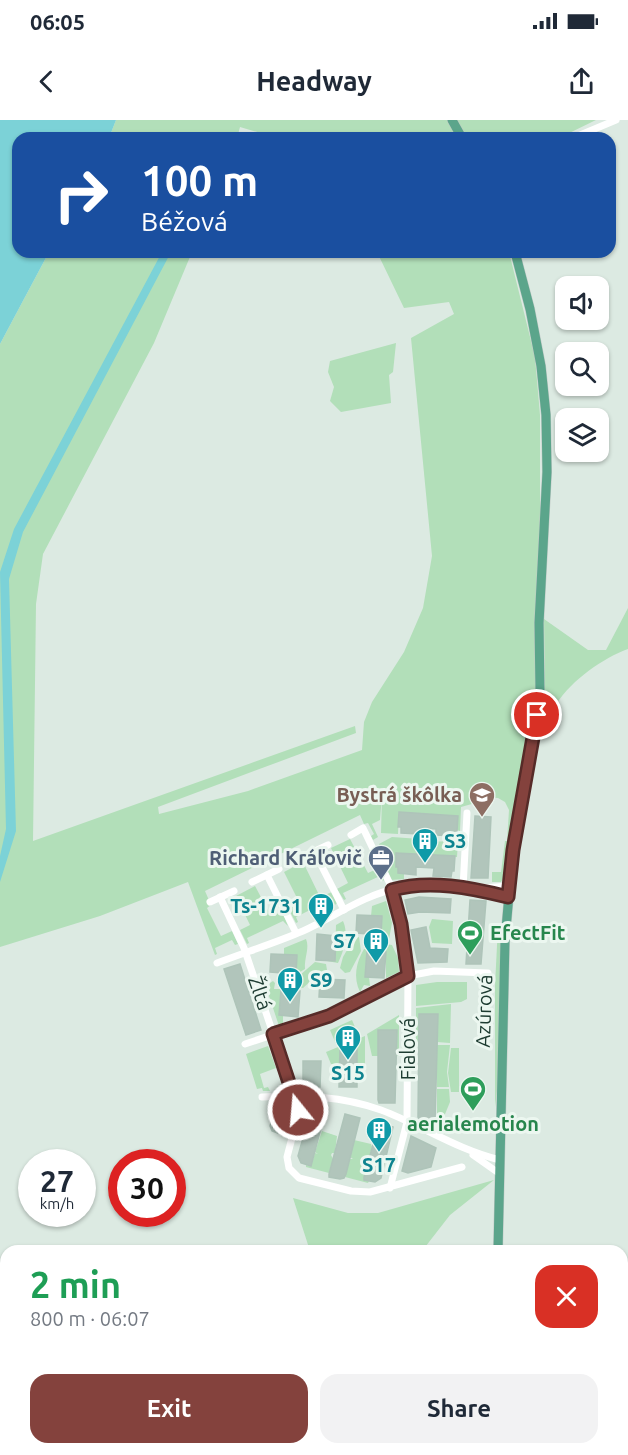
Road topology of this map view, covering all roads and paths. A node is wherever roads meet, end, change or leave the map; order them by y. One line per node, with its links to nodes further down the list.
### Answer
1 (616, 120): 2 (street)
2 (587, 132)
3 (516, 258): 15 (main road, Azúrová)
4 (467, 813): 12 (street)
5 (351, 835): 13 (street)
6 (328, 845): 7 (street)
7 (314, 851): 8 (street); 18 (street)
8 (300, 858)
9 (279, 869): 10 (street)
10 (267, 875): 11 (street); 19 (street)
11 (252, 882)
12 (463, 888): 13 (street, Žltá); 15 (street, Žltá)
13 (392, 890): 18 (street, Žltá); 23 (street)
14 (234, 891): 16 (street)
15 (509, 891): 30 (main road, Azúrová)
16 (220, 897): 17 (street); 20 (street, Žltá)
17 (210, 902)
18 (344, 910): 19 (street, Žltá)
19 (296, 933): 20 (street, Žltá)
20 (246, 953): 21 (street, Žltá); 24 (street, Žltá)
21 (217, 963)
22 (488, 973): 23 (street)
23 (408, 976): 24 (street); 28 (street, Fialová)
24 (273, 1034): 25 (street); 26 (street)
25 (245, 1044)
26 (294, 1096): 27 (street); 28 (street); 33 (street)
27 (262, 1097)
28 (407, 1122): 29 (street); 33 (street, Fialová)
29 (469, 1151): 30 (street); 32 (street)
30 (500, 1160): 32 (main road, Azúrová)
31 (462, 1167): 33 (street)
32 (500, 1174): 34 (main road, Azúrová)
33 (390, 1188)
34 (498, 1245)

